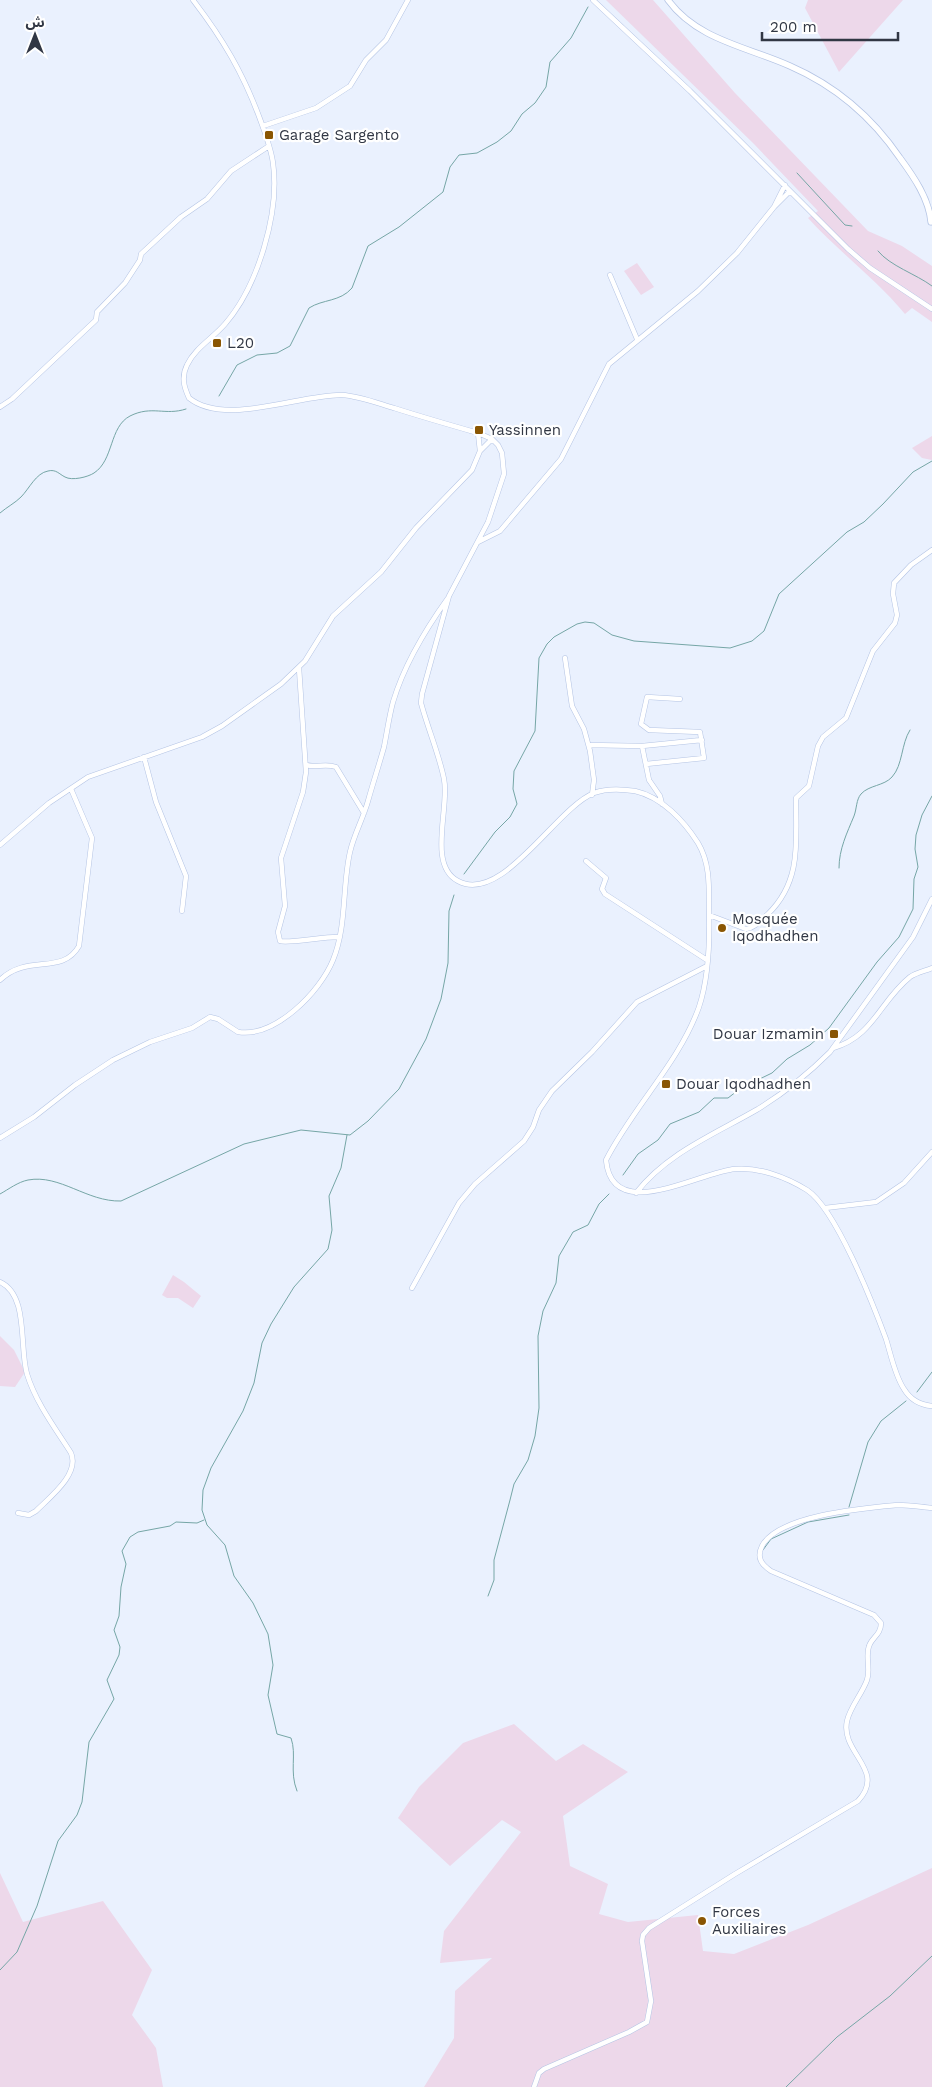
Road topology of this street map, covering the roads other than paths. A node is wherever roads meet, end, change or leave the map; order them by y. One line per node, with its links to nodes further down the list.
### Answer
1 (193, 0): 5 (street)
2 (408, 0): 5 (street)
3 (593, 0): 7 (street)
4 (668, 0): 9 (main road)
5 (263, 126): 6 (street)
6 (269, 146): 15 (street); 16 (street)
7 (785, 185): 8 (street); 10 (street)
8 (790, 191): 10 (street); 13 (street)
9 (930, 206): 11 (main road)
10 (774, 207): 14 (street)
11 (932, 224)
12 (610, 275): 14 (street)
13 (932, 310)
14 (637, 339): 19 (street)
15 (0, 407)
16 (478, 433): 17 (street); 18 (street)
17 (492, 439): 18 (street); 19 (street)
18 (480, 451): 23 (street)
19 (477, 543): 21 (street)
20 (932, 550): 39 (street)
21 (450, 596): 32 (street); 34 (street)
22 (565, 658): 26 (street)
23 (299, 668): 28 (street); 30 (street)
24 (680, 699): 25 (street)
25 (702, 740): 27 (street); 29 (street)
26 (589, 745): 27 (street); 32 (street)
27 (642, 746): 29 (street)
28 (144, 757): 31 (street); 38 (street)
29 (646, 764): 33 (street)
30 (306, 765): 34 (street); 40 (street)
31 (71, 789): 35 (street); 44 (street)
32 (592, 795): 33 (street)
33 (662, 804): 39 (street)
34 (364, 813): 40 (street)
35 (0, 845)
36 (586, 861): 41 (street)
37 (932, 899): 45 (street)
38 (182, 911)
39 (710, 915): 41 (street)
40 (339, 937): 46 (street)
41 (707, 960): 42 (street)
42 (707, 966): 48 (street); 51 (street)
43 (932, 968): 45 (street)
44 (0, 980)
45 (832, 1048): 48 (street)
46 (0, 1138)
47 (932, 1152): 49 (street)
48 (636, 1193): 49 (street)
49 (825, 1208): 52 (street)
50 (0, 1282): 54 (street)
51 (412, 1288)
52 (932, 1406)
53 (932, 1508): 55 (street)
54 (18, 1513)
55 (534, 2087)

